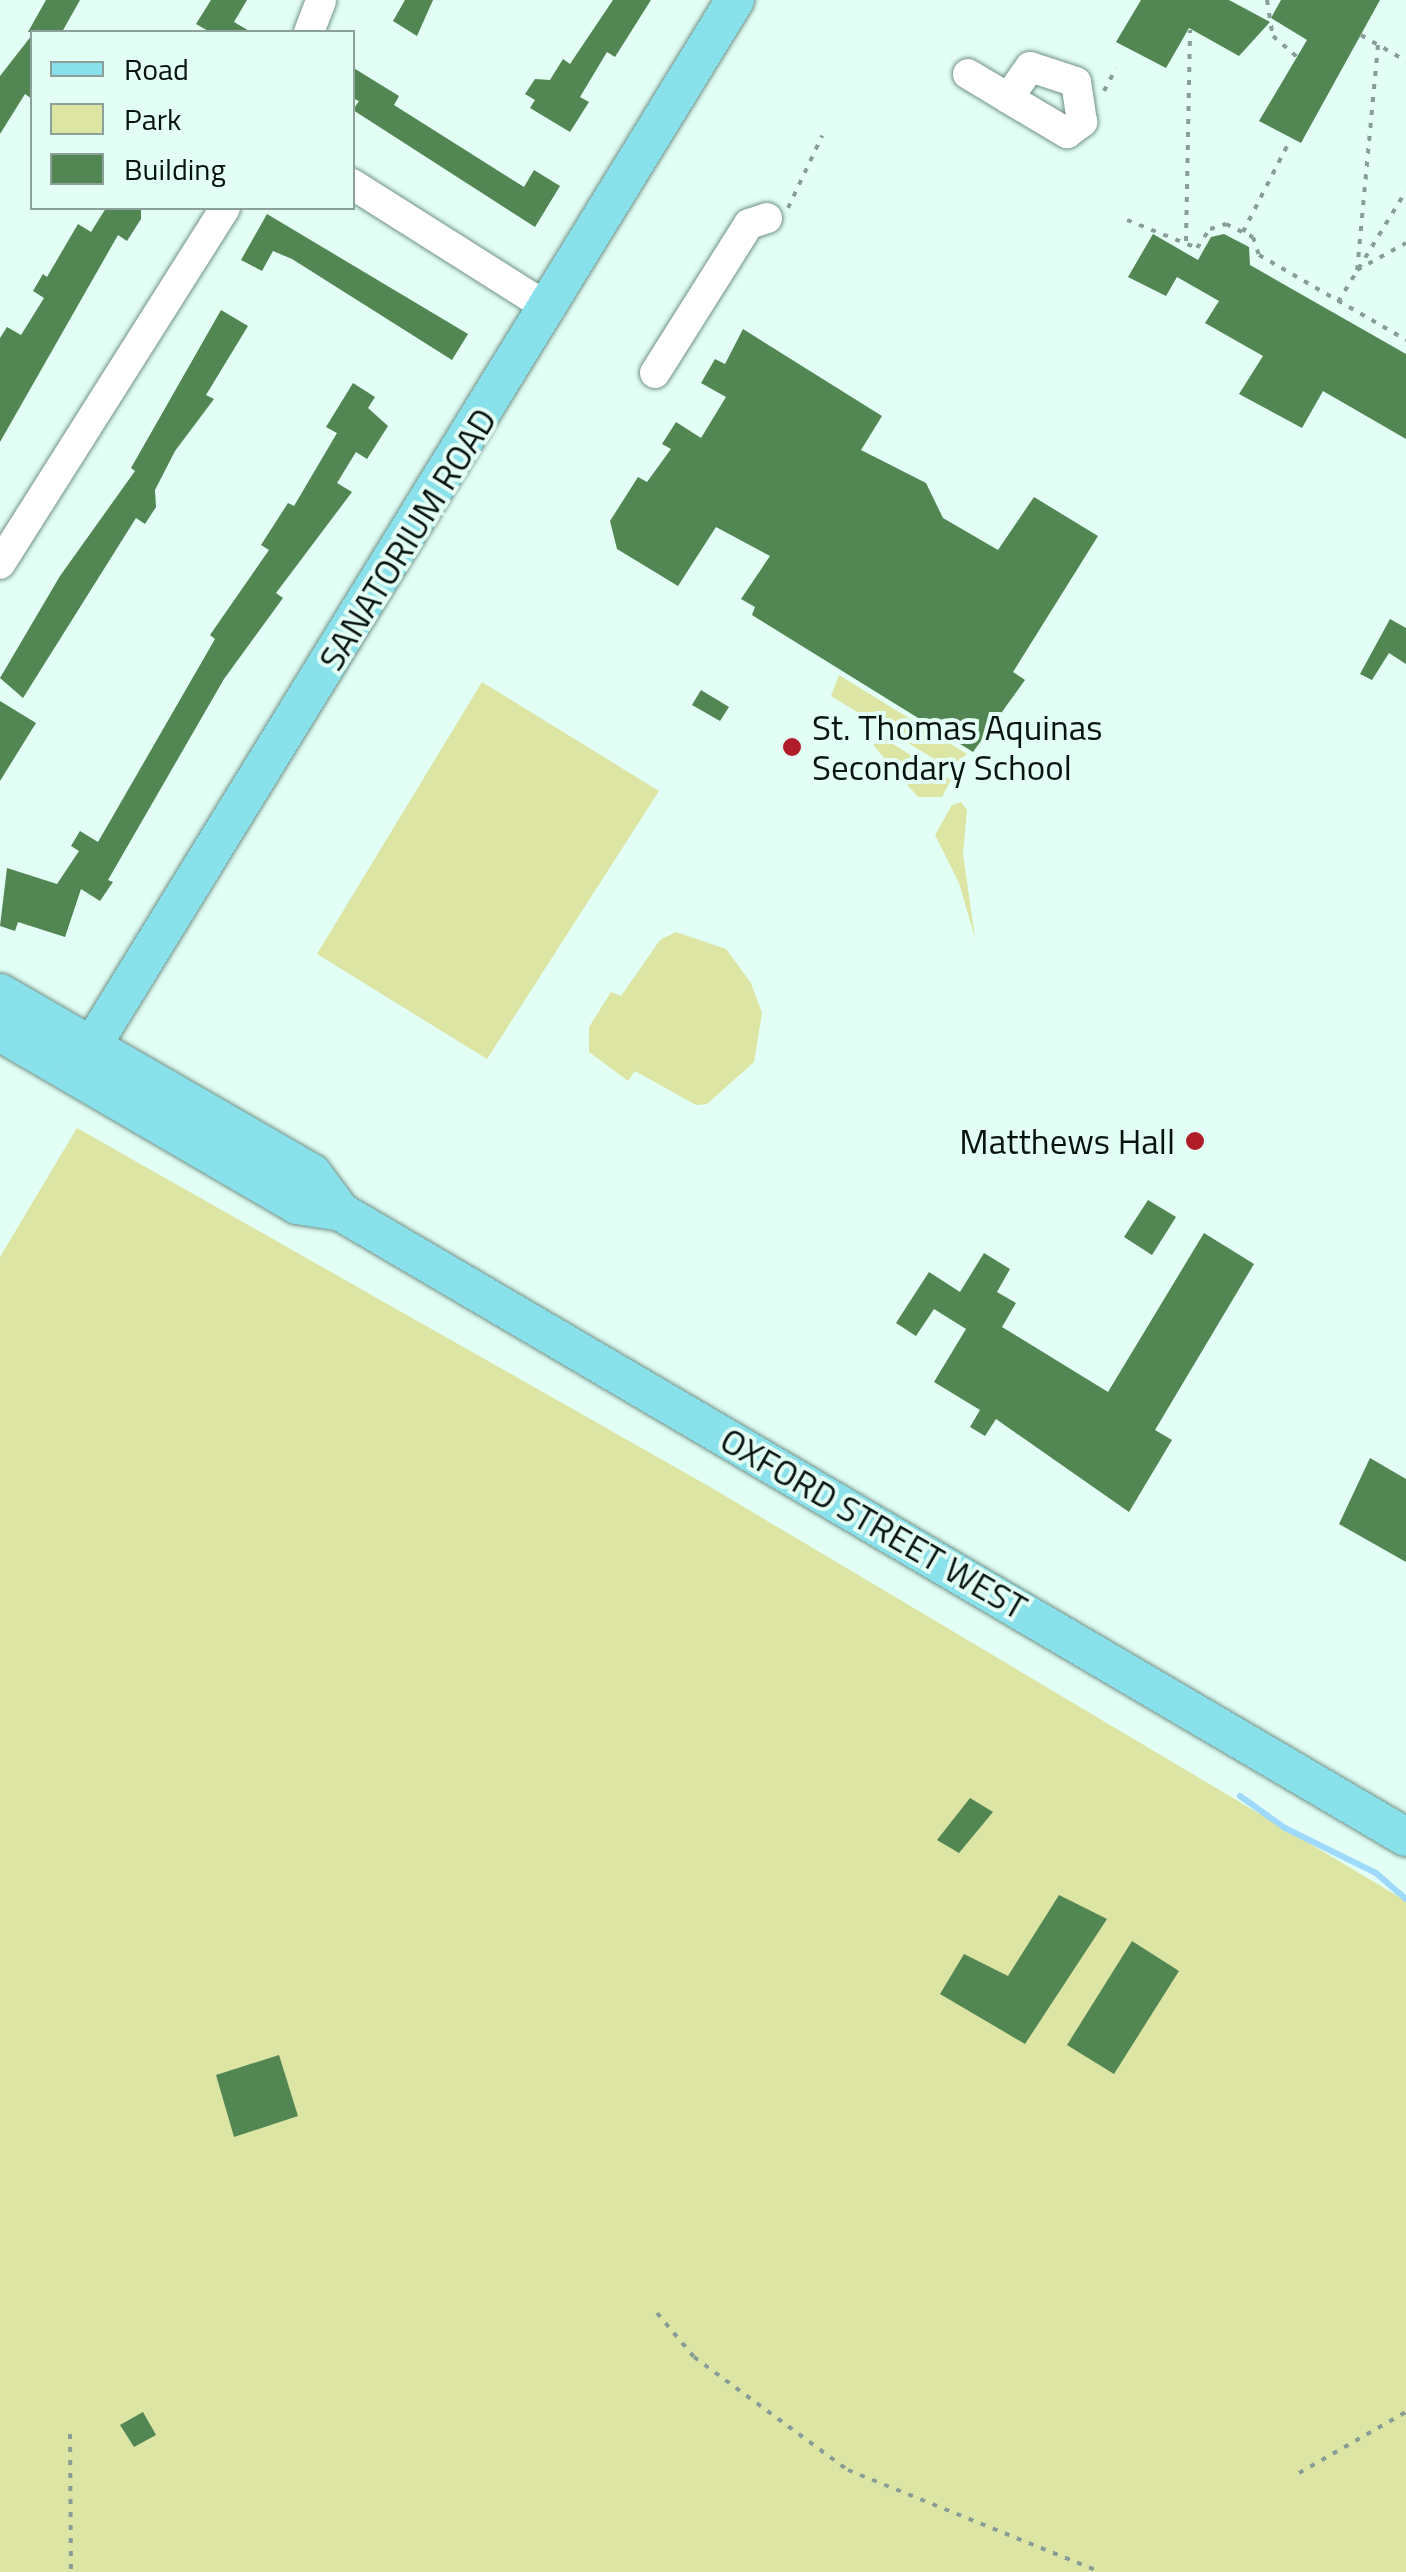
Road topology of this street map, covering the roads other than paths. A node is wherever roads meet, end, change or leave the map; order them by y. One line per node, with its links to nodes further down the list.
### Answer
1 (321, 0): 3 (street)
2 (735, 0): 9 (main road, SANATORIUM ROAD)
3 (310, 30)
4 (968, 74): 5 (street)
5 (1008, 98)
6 (355, 186): 9 (street)
7 (224, 210): 11 (street)
8 (773, 222): 10 (street)
9 (550, 309): 14 (main road, SANATORIUM ROAD)
10 (655, 373)
11 (0, 564)
12 (0, 993): 14 (main road, OXFORD STREET WEST)
13 (0, 1032): 14 (main road, OXFORD STREET WEST)
14 (84, 1060): 15 (main road, OXFORD STREET WEST)
15 (1406, 1837)

